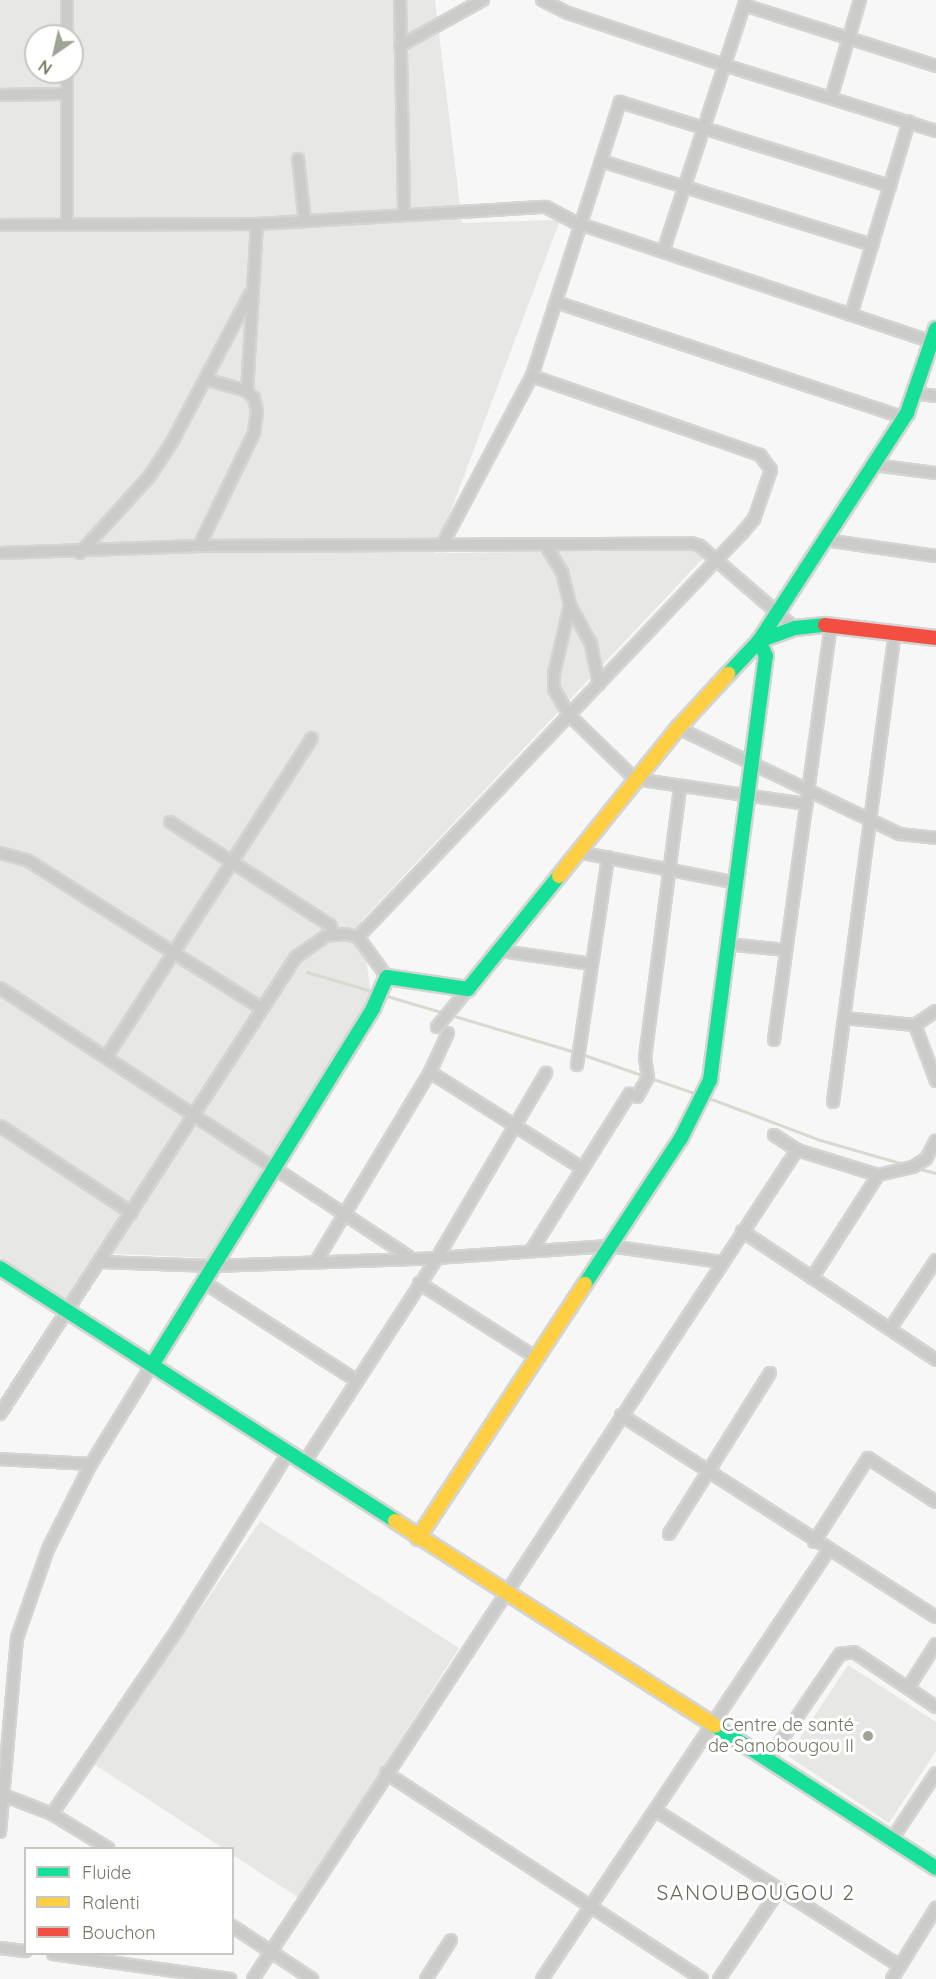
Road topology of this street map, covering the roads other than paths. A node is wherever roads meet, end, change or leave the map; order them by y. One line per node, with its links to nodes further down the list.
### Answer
1 (67, 0): 7 (street)
2 (400, 0): 9 (street)
3 (483, 0): 9 (street)
4 (542, 0): 10 (street)
5 (860, 0): 8 (street)
6 (745, 2): 8 (street); 10 (street)
7 (67, 24)
8 (848, 38): 11 (street); 15 (street)
9 (400, 46): 23 (street)
10 (724, 65): 15 (street); 17 (street)
11 (936, 66)
12 (67, 84): 13 (street)
13 (67, 94): 14 (street); 28 (street)
14 (0, 95)
15 (831, 98): 16 (street)
16 (909, 122): 18 (street); 21 (street)
17 (703, 128): 20 (street); 21 (street); 22 (street)
18 (936, 131)
19 (298, 159): 24 (street)
20 (601, 161): 22 (street); 26 (street)
21 (890, 186): 29 (street)
22 (684, 187): 29 (street); 30 (street)
23 (404, 215): 24 (street); 26 (street)
24 (305, 221): 25 (street)
25 (257, 224): 28 (street); 31 (street)
26 (581, 224): 30 (street); 32 (street)
27 (0, 225): 28 (street)
28 (67, 225)
29 (872, 245): 33 (street)
30 (663, 252): 33 (street)
31 (251, 292): 36 (street); 37 (street)
32 (556, 302): 35 (street); 40 (street)
33 (851, 315): 34 (street)
34 (934, 335): 38 (street)
35 (532, 376): 45 (street); 50 (street)
36 (205, 380): 37 (street); 48 (street)
37 (247, 391): 46 (street)
38 (914, 393): 39 (street); 40 (street)
39 (936, 396)
40 (904, 418): 41 (street)
41 (874, 465): 42 (street); 43 (street)
42 (936, 473)
43 (825, 540): 49 (street); 52 (street)
44 (545, 544): 45 (street); 50 (street); 51 (street)
45 (442, 545): 46 (street)
46 (199, 546): 48 (street)
47 (0, 553): 48 (street)
48 (80, 553)
49 (936, 556)
50 (716, 561): 52 (street); 58 (street)
51 (570, 605): 58 (street); 59 (street)
52 (776, 616): 54 (street); 57 (street)
53 (831, 625): 54 (street); 55 (street); 65 (street)
54 (795, 628): 57 (street)
55 (895, 634): 56 (street); 68 (street)
56 (936, 638)
57 (759, 641): 60 (street); 62 (street)
58 (599, 684): 59 (street)
59 (569, 715): 63 (street); 78 (street)
60 (678, 728): 62 (street); 63 (street)
61 (312, 738): 74 (street)
62 (751, 763): 65 (street); 66 (street)
63 (635, 779): 64 (street); 71 (street)
64 (680, 787): 66 (street); 75 (street)
65 (809, 791): 67 (street); 68 (street)
66 (746, 796): 67 (street); 76 (street)
67 (807, 804): 80 (street)
68 (870, 820): 70 (street); 89 (street)
69 (170, 822): 74 (street)
70 (936, 838)
71 (578, 852): 73 (street); 82 (street)
72 (0, 853): 81 (street)
73 (608, 857): 75 (street); 83 (street)
74 (234, 861): 77 (street); 81 (street)
75 (669, 869): 76 (street); 107 (street)
76 (733, 882): 79 (street)
77 (334, 935): 78 (street); 87 (street)
78 (358, 937): 84 (street)
79 (726, 944): 80 (street); 112 (street)
80 (786, 950): 93 (street)
81 (177, 951): 87 (street); 94 (street)
82 (501, 951): 83 (street); 86 (street)
83 (592, 964): 95 (street)
84 (387, 977): 86 (street); 106 (street)
85 (0, 988): 94 (street)
86 (468, 989): 91 (street)
87 (261, 1008): 100 (street)
88 (936, 1011): 90 (street)
89 (844, 1018): 90 (street); 99 (street)
90 (915, 1025): 98 (street)
91 (437, 1027)
92 (448, 1033): 96 (street)
93 (774, 1040)
94 (107, 1056): 100 (street)
95 (577, 1065)
96 (430, 1072): 102 (street); 110 (street)
97 (546, 1073): 102 (street)
98 (936, 1081)
99 (833, 1102)
100 (196, 1114): 106 (street); 109 (street)
101 (0, 1126): 109 (street)
102 (516, 1126): 107 (street); 115 (street)
103 (774, 1135): 105 (street)
104 (936, 1140): 108 (street)
105 (797, 1150): 108 (street); 111 (street)
106 (276, 1166): 110 (street); 120 (street)
107 (582, 1168): 113 (street)
108 (878, 1175): 122 (street)
109 (132, 1212): 118 (street)
110 (346, 1215): 114 (street); 116 (street)
111 (741, 1231): 119 (street); 122 (street)
112 (609, 1246): 113 (street); 119 (street); 127 (street)
113 (531, 1251): 115 (street)
114 (408, 1257): 115 (street); 116 (street)
115 (437, 1258): 124 (street)
116 (317, 1260): 120 (street)
117 (936, 1260): 126 (street)
118 (101, 1262): 120 (street); 125 (street)
119 (721, 1262): 133 (street)
120 (213, 1266): 123 (street)
121 (0, 1268): 125 (street)
122 (812, 1278): 126 (street)
123 (202, 1281): 129 (street); 131 (street)
124 (420, 1284): 127 (street); 131 (street)
125 (69, 1311): 129 (street); 132 (street)
126 (890, 1329): 128 (street)
127 (535, 1357): 141 (street)
128 (936, 1360)
129 (152, 1365): 134 (street); 137 (street)
130 (770, 1373): 138 (street)
131 (357, 1381): 136 (street)
132 (0, 1414)
133 (621, 1415): 138 (street); 144 (street)
134 (288, 1453): 136 (street); 155 (street)
135 (0, 1459): 137 (street)
136 (304, 1463): 141 (street)
137 (91, 1464): 153 (street)
138 (709, 1473): 140 (street); 142 (street)
139 (936, 1502): 142 (street)
140 (669, 1534)
141 (418, 1538): 144 (street)
142 (814, 1542): 143 (street)
143 (828, 1551): 145 (street); 149 (street)
144 (504, 1594): 149 (street); 151 (street)
145 (936, 1617)
146 (936, 1644): 147 (street)
147 (908, 1688): 148 (street); 150 (street)
148 (936, 1707)
149 (710, 1724): 150 (street); 154 (street)
150 (767, 1761): 157 (street)
151 (386, 1773): 161 (street); 167 (street)
152 (936, 1773): 157 (street)
153 (3, 1795): 155 (street); 156 (street)
154 (656, 1810): 160 (street); 161 (street)
155 (52, 1814): 158 (street)
156 (0, 1832)
157 (892, 1839): 159 (street)
158 (106, 1847)
159 (936, 1868)
160 (779, 1890): 169 (street); 176 (street)
161 (591, 1907): 174 (street); 175 (street)
162 (936, 1908): 169 (street)
163 (234, 1927): 167 (street)
164 (451, 1940): 173 (street)
165 (0, 1948): 166 (street)
166 (24, 1951)
167 (270, 1951): 171 (street); 172 (street)
168 (67, 1955): 170 (street)
169 (900, 1966): 177 (street)
170 (230, 1979)
171 (253, 1979)
172 (312, 1979)
173 (426, 1979)
174 (542, 1979)
175 (702, 1979)
176 (719, 1979)
177 (892, 1979)

